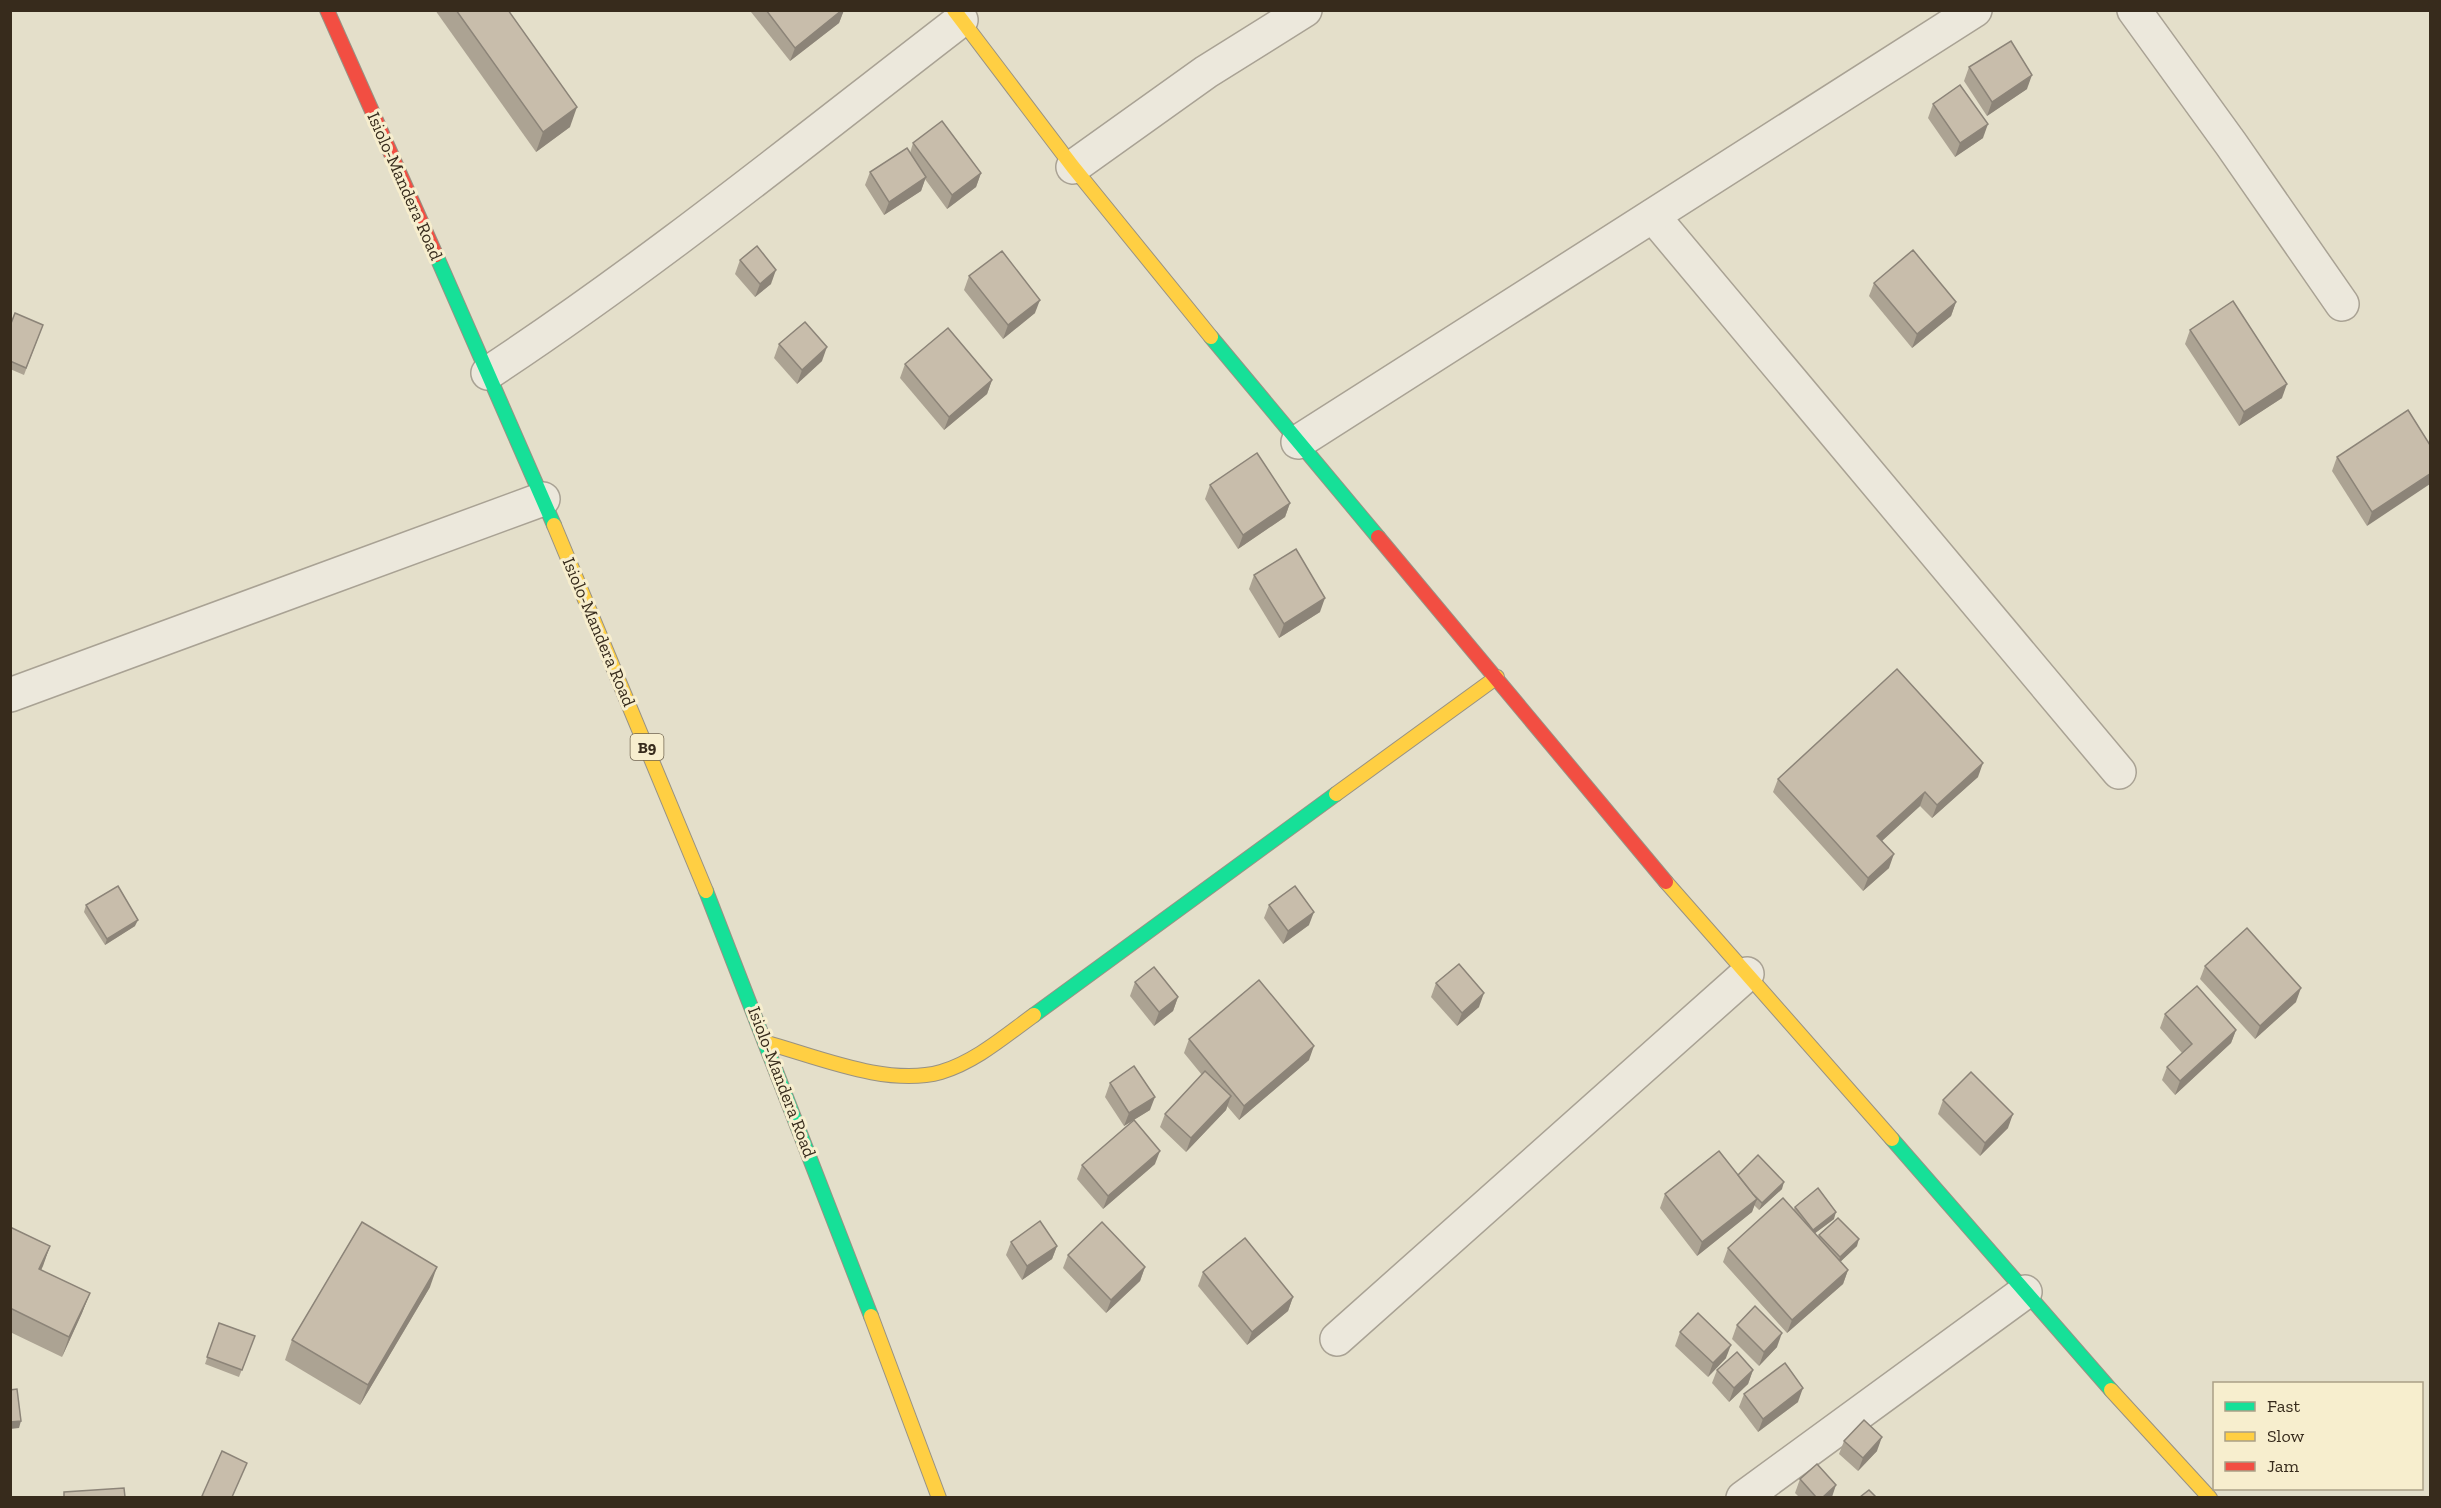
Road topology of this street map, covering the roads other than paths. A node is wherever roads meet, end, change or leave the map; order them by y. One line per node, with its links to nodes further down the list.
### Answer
1 (327, 10): 9 (main road, Isiolo-Mandera Road / B9)
2 (1305, 10): 6 (street)
3 (1975, 10): 7 (street)
4 (2134, 10): 8 (street)
5 (957, 15): 6 (main road); 9 (street)
6 (1072, 167): 10 (main road)
7 (1653, 216): 10 (street); 14 (street)
8 (2342, 304)
9 (488, 373): 11 (main road, Isiolo-Mandera Road / B9)
10 (1298, 442): 12 (main road)
11 (543, 499): 13 (street); 16 (main road, Isiolo-Mandera Road / B9)
12 (1497, 678): 15 (main road); 16 (main road)
13 (10, 695)
14 (2119, 772)
15 (1747, 975): 17 (main road); 18 (street)
16 (767, 1043): 19 (main road, Isiolo-Mandera Road / B9)
17 (2025, 1292): 20 (street); 21 (main road)
18 (1337, 1339)
19 (939, 1496)
20 (1743, 1497)
21 (2211, 1497)

